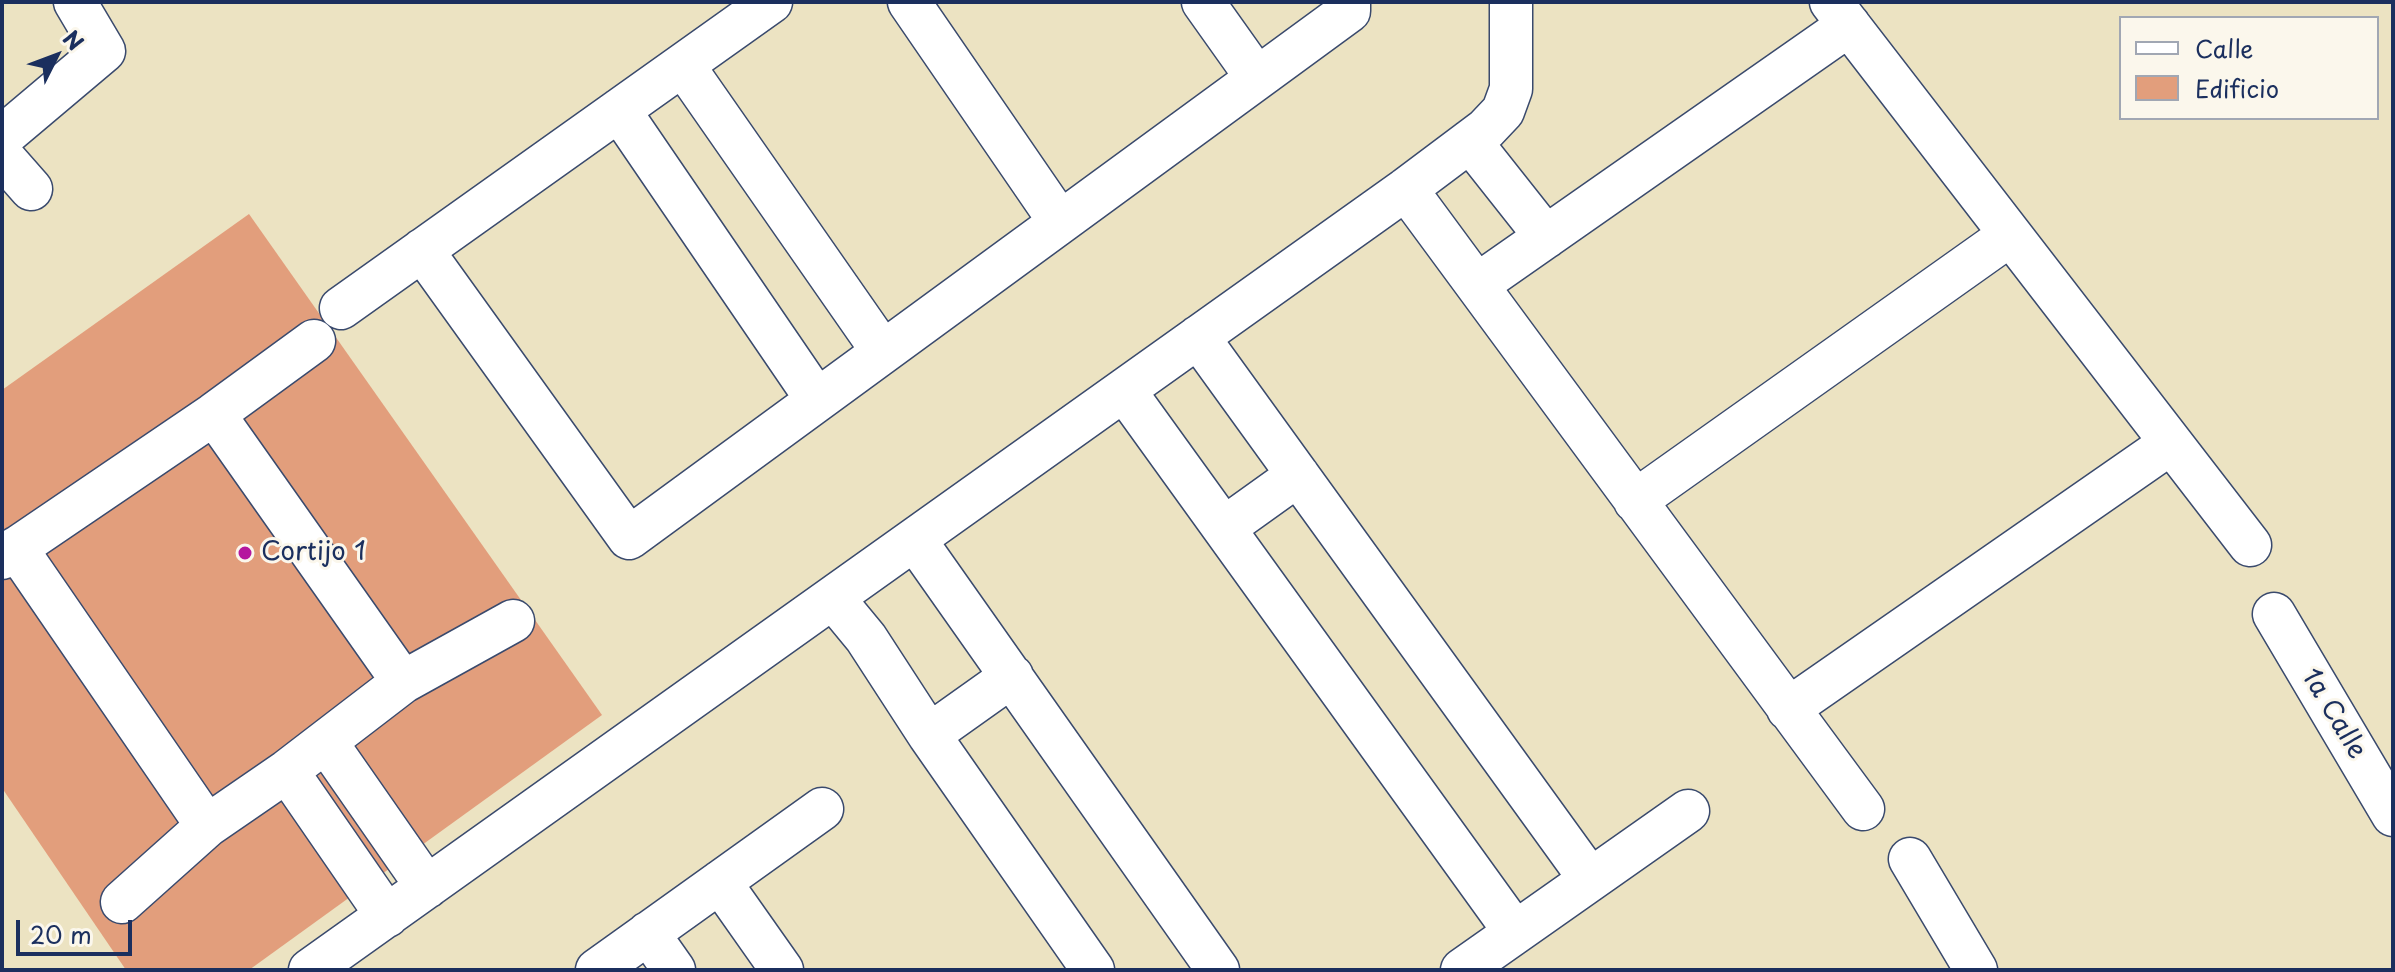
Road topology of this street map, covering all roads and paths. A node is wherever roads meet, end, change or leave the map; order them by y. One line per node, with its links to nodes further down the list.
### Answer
1 (75, 2): 11 (street)
2 (771, 2): 8 (street)
3 (909, 2): 16 (street)
4 (1203, 2): 9 (street)
5 (1349, 2): 9 (street)
6 (1511, 2): 12 (street)
7 (1840, 13): 17 (street); 18 (street)
8 (683, 65): 10 (street); 24 (street)
9 (1257, 78): 16 (street)
10 (619, 110): 19 (street); 26 (street)
11 (2, 137)
12 (1470, 141): 15 (street); 18 (street)
13 (2, 156): 14 (street)
14 (31, 189)
15 (1406, 189): 20 (street); 22 (street)
16 (1060, 222): 24 (street)
17 (2010, 235): 28 (street); 30 (street)
18 (1546, 237): 20 (street)
19 (422, 250): 21 (street); 26 (street)
20 (1477, 285): 30 (street)
21 (341, 308)
22 (1198, 337): 25 (street); 29 (street)
23 (314, 341): 27 (street)
24 (883, 352): 26 (street)
25 (1124, 390): 31 (street); 32 (street)
26 (817, 400)
27 (214, 414): 34 (street); 39 (street)
28 (2171, 443): 33 (street); 40 (street)
29 (1298, 475): 31 (street); 50 (street)
30 (1635, 501): 40 (street)
31 (1224, 528): 55 (street)
32 (915, 540): 35 (street); 38 (street)
33 (2250, 545)
34 (9, 553): 48 (street)
35 (833, 598): 41 (street); 52 (street)
36 (2274, 614): 47 (street, 1a Calle)
37 (513, 621): 39 (street)
38 (1012, 676): 41 (street); 62 (street)
39 (403, 682): 42 (street)
40 (1788, 709): 45 (street)
41 (929, 735): 61 (street)
42 (326, 742): 43 (street); 52 (street)
43 (287, 771): 48 (street); 54 (street)
44 (822, 809): 51 (street)
45 (1863, 809)
46 (1688, 811): 50 (street)
47 (2393, 815)
48 (207, 826): 53 (street)
49 (1910, 859): 64 (street)
50 (1590, 879): 55 (street)
51 (720, 882): 56 (street); 60 (street)
52 (427, 887): 54 (street)
53 (122, 902)
54 (387, 916): 57 (street)
55 (1515, 932): 63 (street)
56 (648, 933): 58 (street); 59 (street)
57 (325, 966)
58 (597, 970)
59 (674, 970)
60 (782, 970)
61 (1093, 970)
62 (1218, 970)
63 (1462, 970)
64 (1976, 970)

